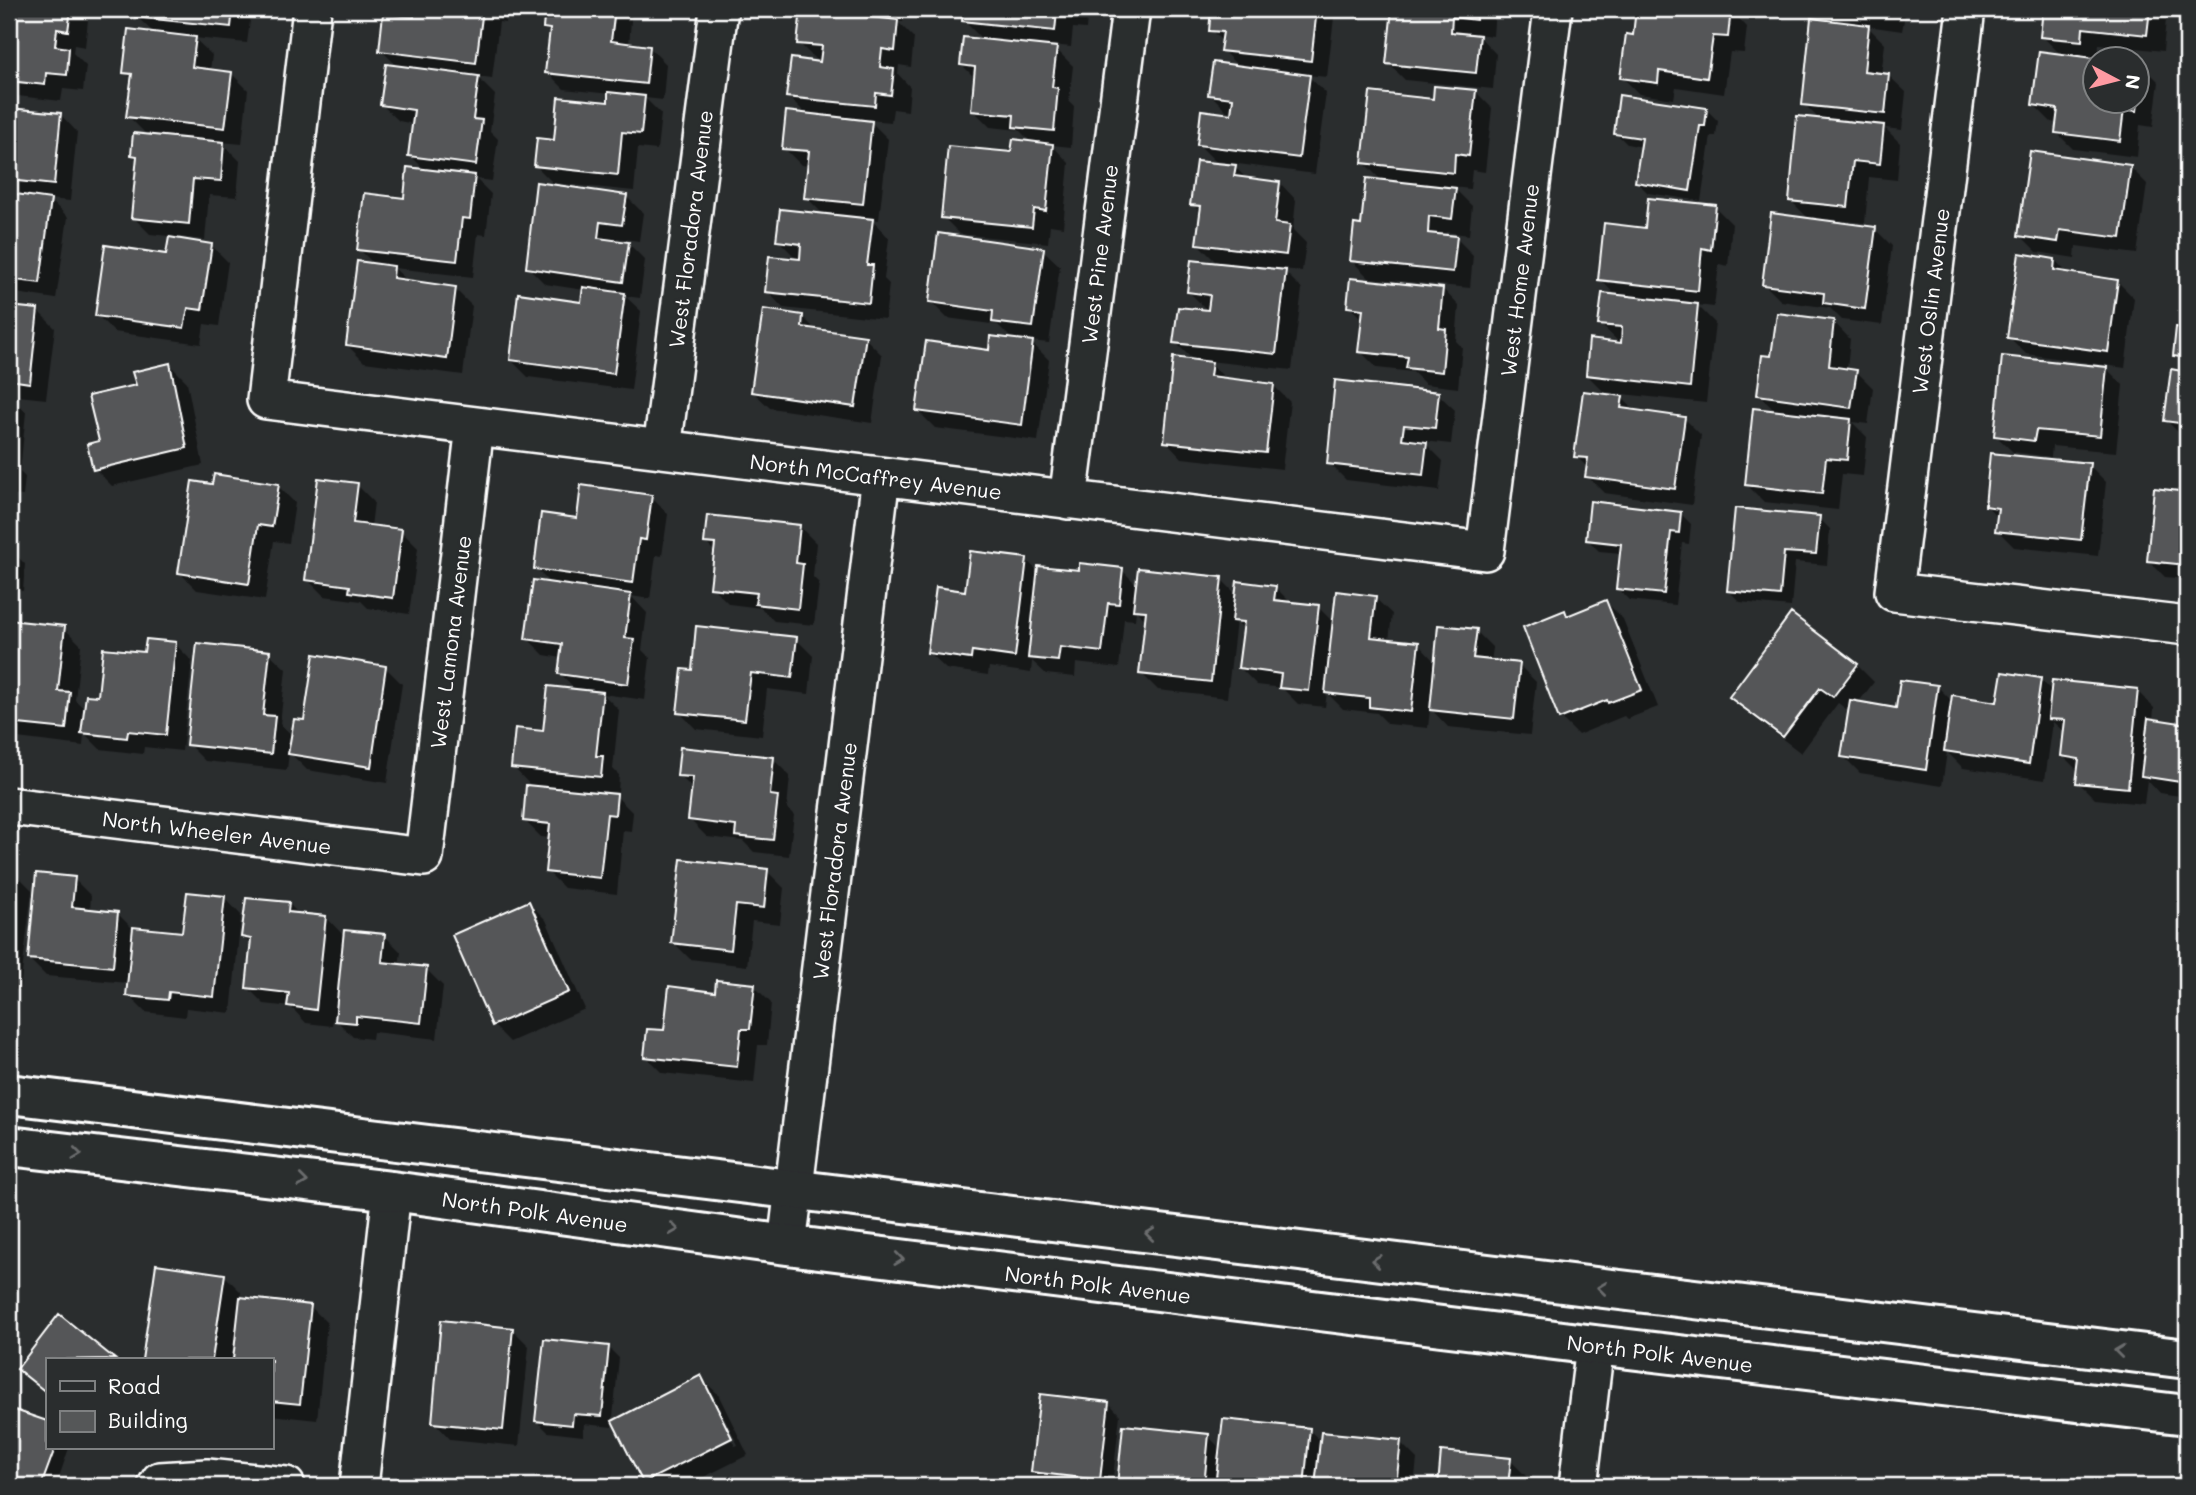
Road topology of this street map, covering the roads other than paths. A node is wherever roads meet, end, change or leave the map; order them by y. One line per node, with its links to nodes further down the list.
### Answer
1 (312, 9): 6 (street, North McCaffrey Avenue)
2 (719, 9): 7 (street, West Floradora Avenue)
3 (1131, 9): 9 (street, West Pine Avenue)
4 (1553, 9): 10 (street, West Home Avenue)
5 (1966, 9): 11 (street, West Oslin Avenue)
6 (475, 426): 7 (street, North McCaffrey Avenue); 13 (street, West Lamona Avenue)
7 (662, 449): 8 (street, North McCaffrey Avenue)
8 (881, 476): 9 (street, North McCaffrey Avenue); 17 (street, West Floradora Avenue)
9 (1068, 500): 10 (street, North McCaffrey Avenue)
10 (1485, 551)
11 (2187, 626)
12 (9, 806): 13 (street, North Wheeler Avenue)
13 (424, 857)
14 (9, 1094): 17 (main road)
15 (9, 1146): 16 (main road, North Polk Avenue, one-way to 16)
16 (392, 1191): 18 (main road, North Polk Avenue, one-way to 18); 25 (street)
17 (793, 1191): 18 (street, West Floradora Avenue); 19 (main road, one-way to 17)
18 (787, 1245): 20 (main road, North Polk Avenue, one-way to 20)
19 (1947, 1330): 20 (main road); 21 (main road, one-way to 19)
20 (1595, 1346): 22 (main road, North Polk Avenue); 26 (street)
21 (2187, 1359)
22 (2187, 1415)
23 (157, 1486): 24 (street)
24 (286, 1486)
25 (359, 1486)
26 (1578, 1486)

